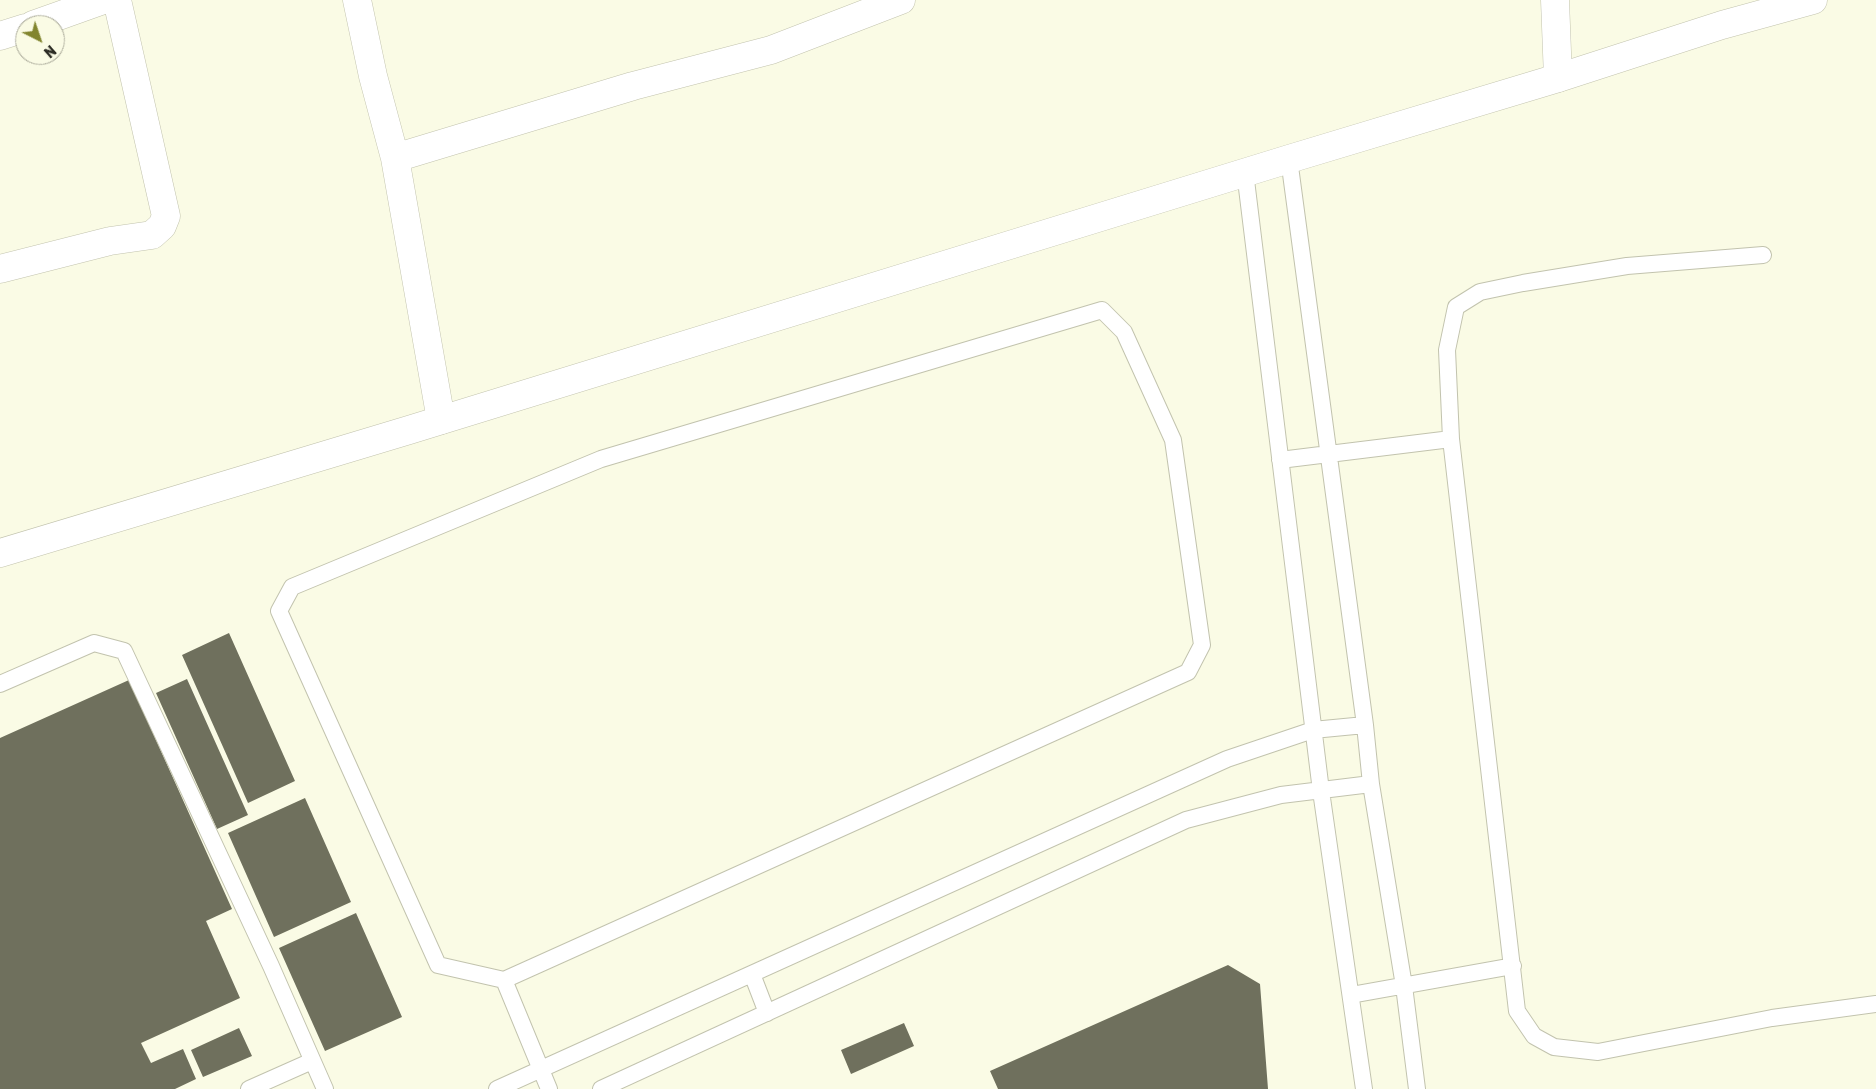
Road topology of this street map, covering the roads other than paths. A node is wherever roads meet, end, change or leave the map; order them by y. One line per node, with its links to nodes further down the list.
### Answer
1 (103, 0): 7 (street)
2 (117, 0): 15 (street)
3 (357, 0): 11 (street)
4 (901, 0): 11 (street)
5 (1555, 0): 10 (street)
6 (1813, 0): 10 (street)
7 (61, 15)
8 (15, 31): 9 (street)
9 (0, 36)
10 (1558, 78): 12 (street)
11 (395, 158): 16 (street)
12 (1288, 159): 13 (street); 18 (lane)
13 (1245, 172): 16 (street); 19 (lane)
14 (1763, 255): 17 (lane)
15 (0, 269)
16 (441, 420): 20 (street)
17 (1451, 439): 18 (lane); 26 (lane)
18 (1328, 453): 19 (lane); 22 (lane)
19 (1280, 460): 23 (lane)
20 (0, 553)
21 (0, 684): 33 (lane)
22 (1365, 725): 23 (lane); 24 (lane)
23 (1313, 730): 25 (lane); 27 (lane)
24 (1371, 784): 25 (lane); 29 (lane)
25 (1320, 791): 30 (lane); 32 (lane)
26 (1512, 966): 29 (lane); 31 (lane)
27 (752, 974): 32 (lane); 34 (lane)
28 (504, 980): 28 (lane); 34 (lane)
29 (1404, 986): 30 (lane); 41 (lane)
30 (1351, 995): 40 (lane)
31 (1876, 1004)
32 (767, 1013): 39 (lane)
33 (312, 1061): 35 (lane); 36 (lane)
34 (541, 1069): 37 (lane); 38 (lane)
35 (249, 1089)
36 (325, 1089)
37 (497, 1089)
38 (549, 1089)
39 (601, 1089)
40 (1364, 1089)
41 (1417, 1089)

